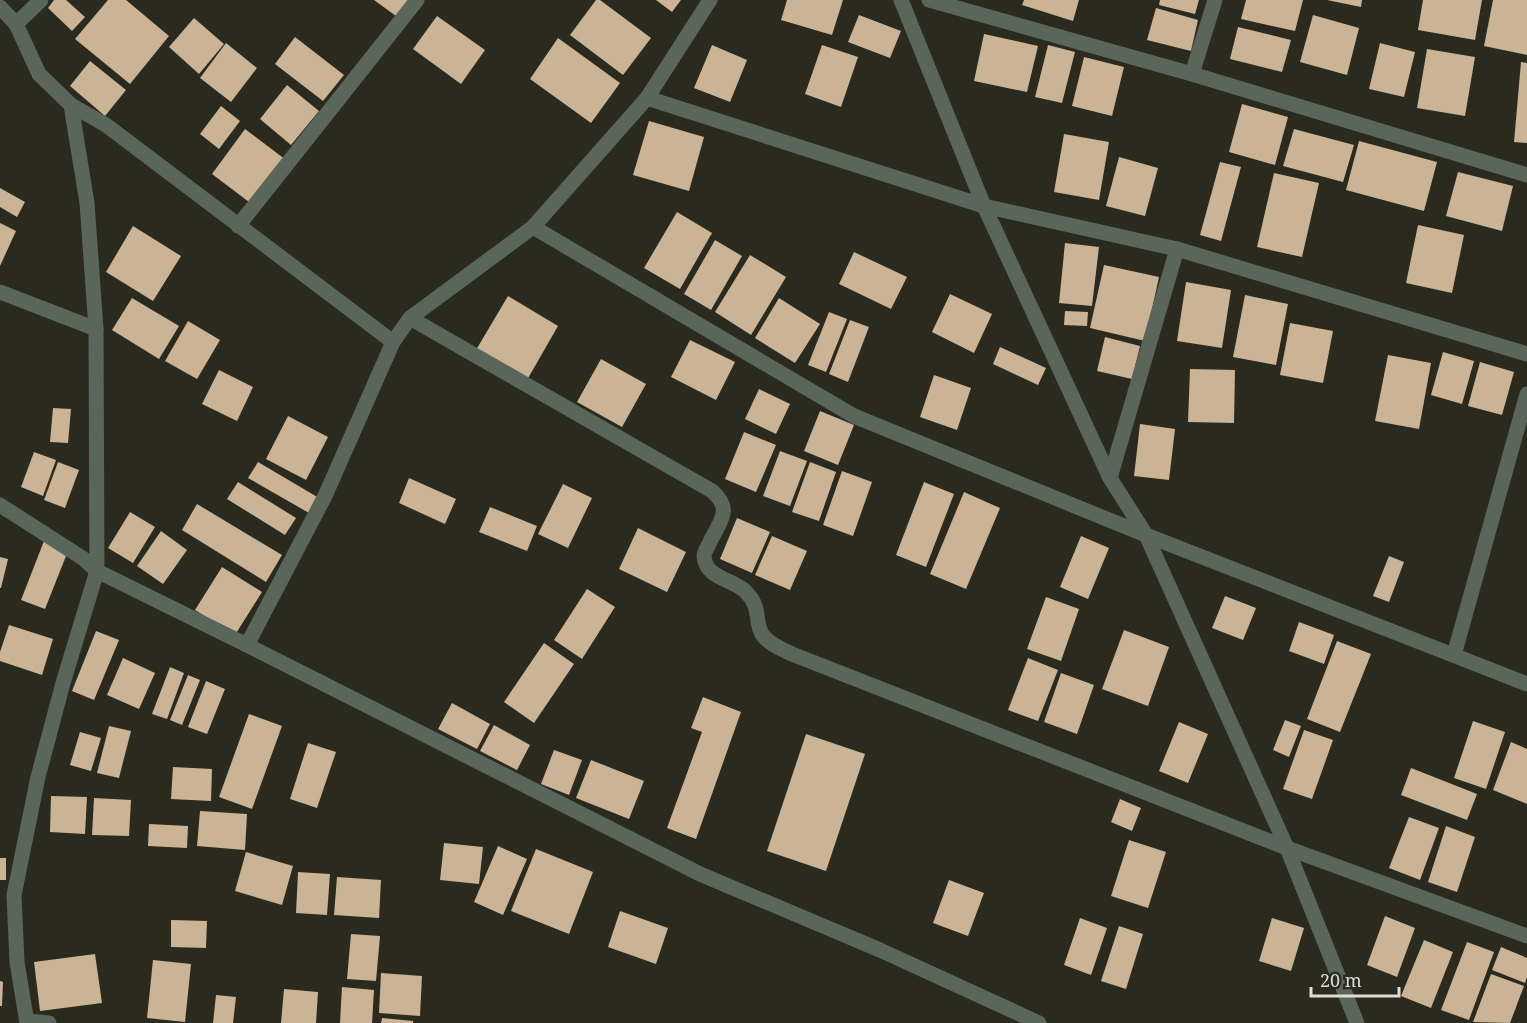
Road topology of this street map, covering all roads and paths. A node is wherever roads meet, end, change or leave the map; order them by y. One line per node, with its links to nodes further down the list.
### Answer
1 (41, 0): 8 (street)
2 (417, 0): 14 (street)
3 (710, 0): 10 (street)
4 (901, 0): 13 (street)
5 (929, 0): 9 (street)
6 (1215, 0): 9 (street)
7 (0, 7): 8 (street)
8 (16, 24): 11 (street)
9 (1192, 74): 12 (street)
10 (647, 98): 13 (street); 15 (street)
11 (71, 105): 14 (street); 19 (street)
12 (1527, 175)
13 (984, 206): 16 (street); 23 (street)
14 (238, 226): 20 (street)
15 (533, 227): 18 (street); 25 (street)
16 (1177, 249): 21 (street); 23 (street)
17 (0, 292): 19 (street)
18 (410, 318): 20 (street); 30 (street)
19 (96, 329): 26 (street)
20 (393, 342): 27 (street)
21 (1527, 354)
22 (1527, 394): 28 (street)
23 (1110, 478): 25 (street)
24 (0, 505): 26 (street)
25 (1146, 535): 28 (street); 30 (street)
26 (97, 571): 27 (street); 31 (street)
27 (248, 645): 35 (street)
28 (1454, 655): 29 (street)
29 (1527, 684)
30 (1287, 848): 32 (street); 36 (street)
31 (7, 894): 33 (street)
32 (1527, 936)
33 (27, 1022): 34 (street)
34 (49, 1023)
35 (1039, 1023)
36 (1357, 1023)

